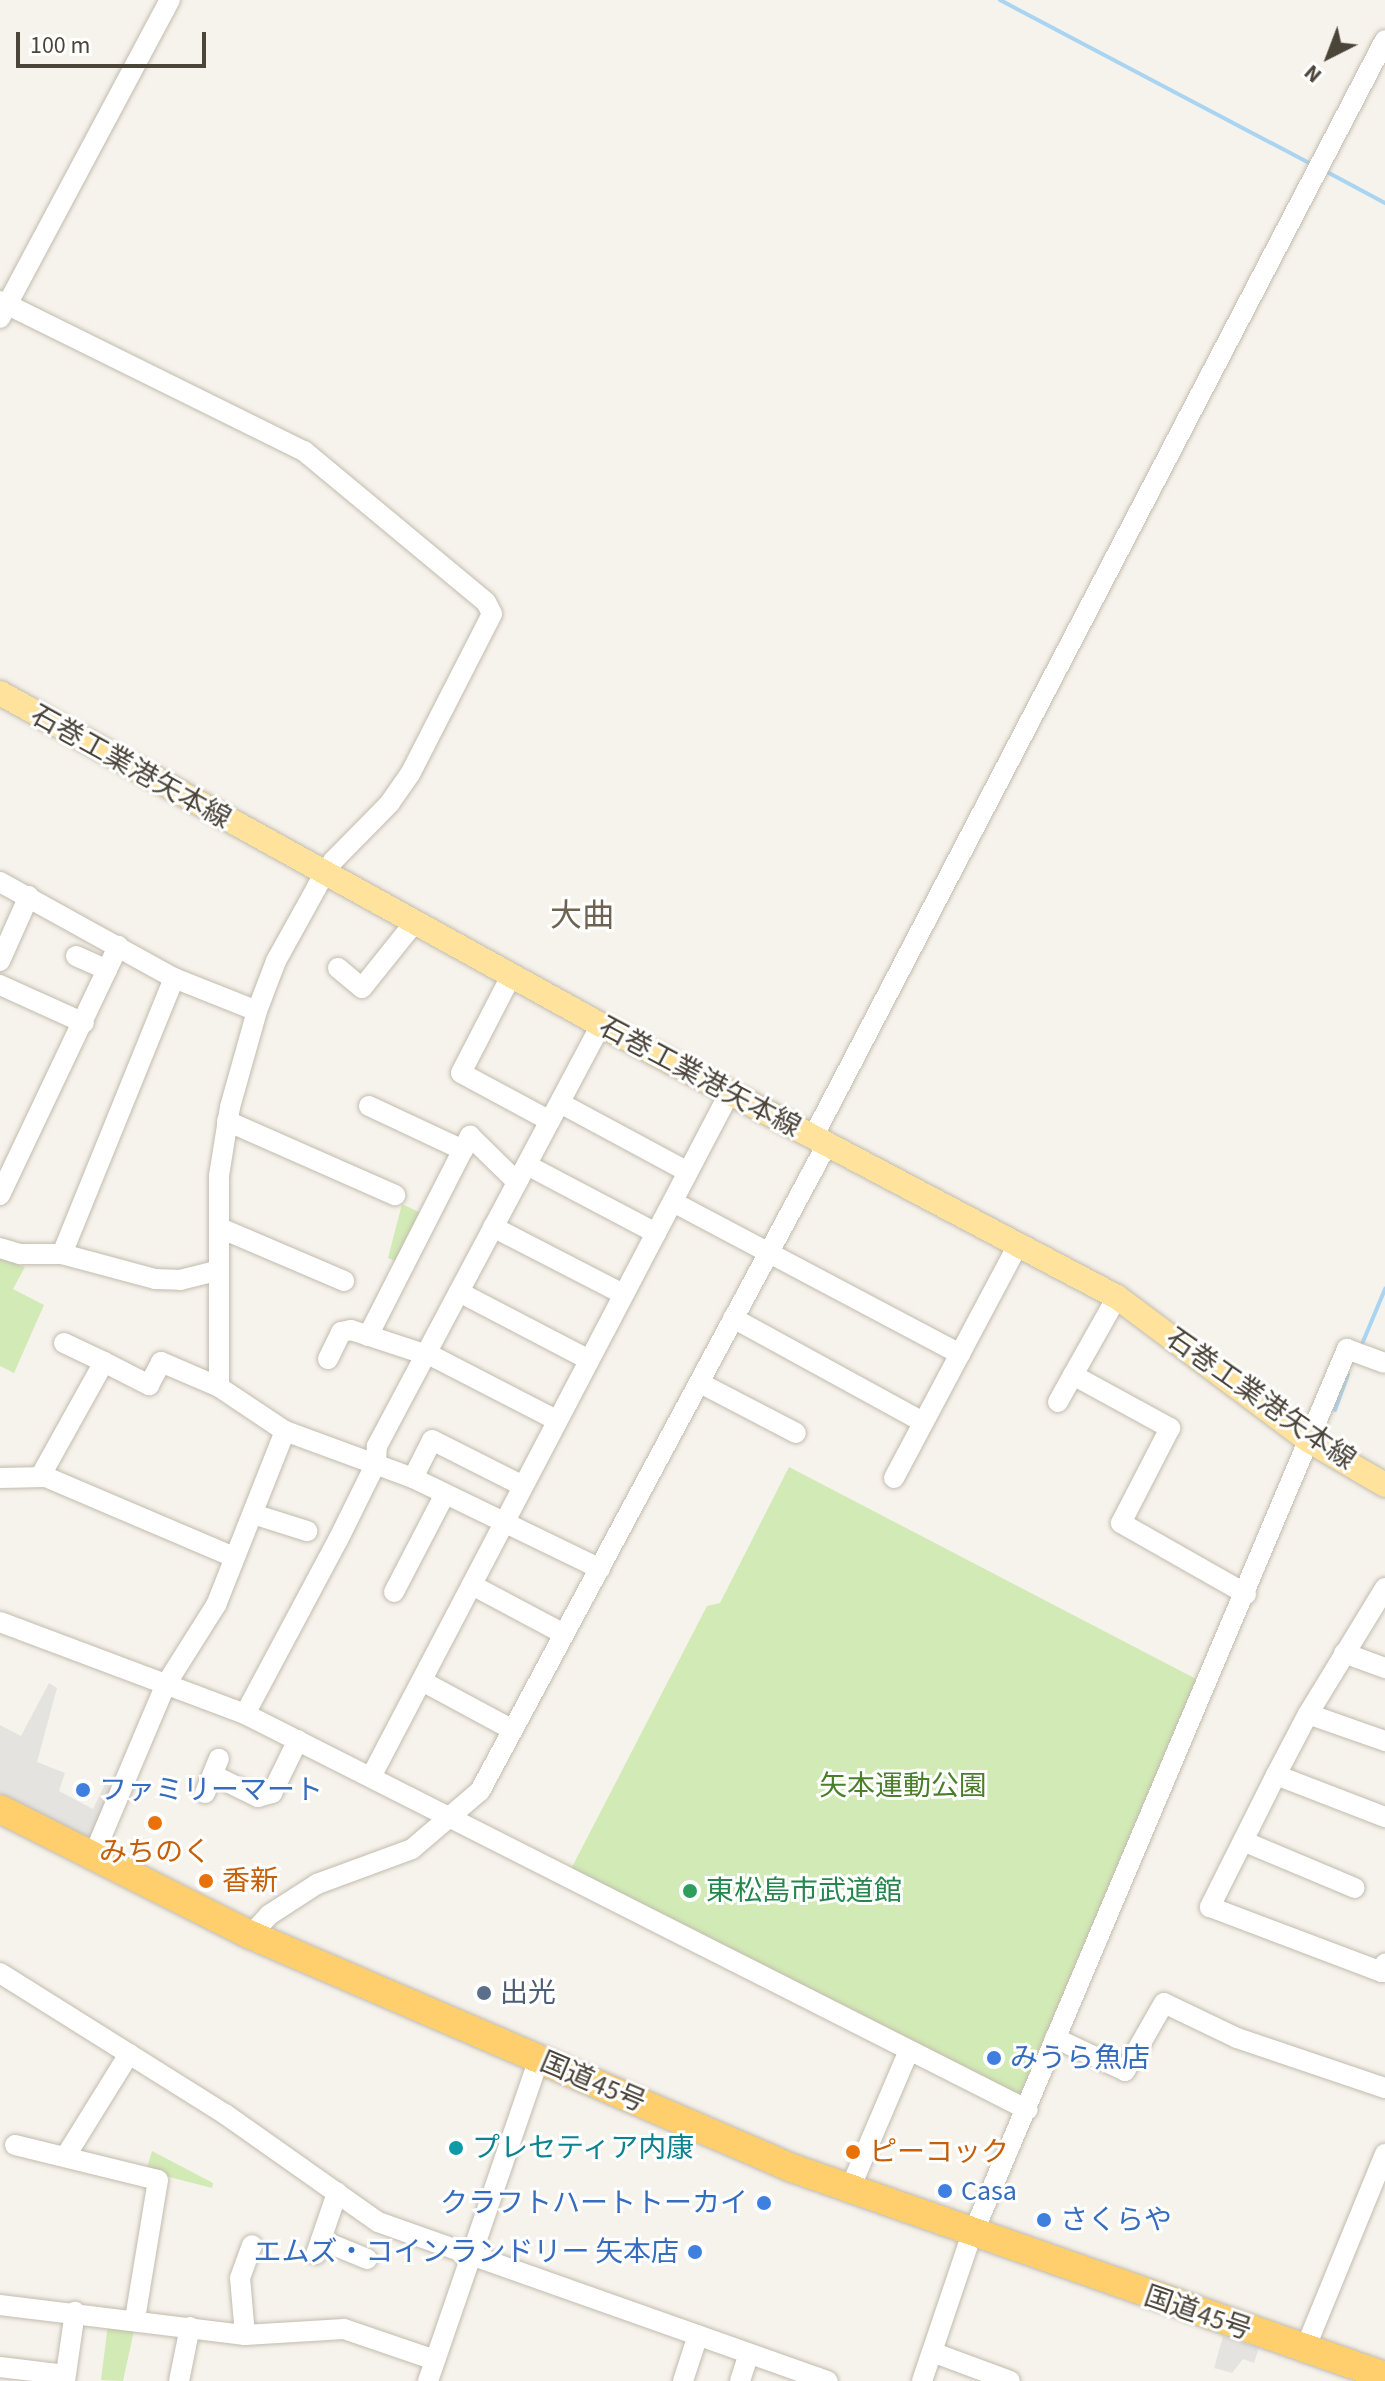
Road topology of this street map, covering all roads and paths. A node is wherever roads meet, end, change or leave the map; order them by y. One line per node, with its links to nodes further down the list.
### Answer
1 (170, 0): 3 (street)
2 (1385, 40): 24 (street)
3 (3, 308): 5 (street)
4 (0, 693): 5 (main road, 石巻工業港矢本線)
5 (324, 875): 8 (main road, 石巻工業港矢本線); 17 (street)
6 (0, 882): 7 (street)
7 (29, 896): 9 (street); 11 (street)
8 (414, 923): 12 (street); 14 (main road, 石巻工業港矢本線)
9 (118, 946): 13 (street); 15 (street)
10 (76, 956): 13 (street)
11 (0, 961)
12 (338, 968)
13 (107, 970): 18 (street)
14 (511, 976): 19 (main road, 石巻工業港矢本線); 22 (street)
15 (174, 978): 17 (street); 37 (street)
16 (0, 985): 18 (street)
17 (257, 1011): 23 (street)
18 (84, 1023): 28 (street)
19 (601, 1025): 20 (main road, 石巻工業港矢本線); 22 (street)
20 (729, 1094): 24 (main road, 石巻工業港矢本線); 26 (street)
21 (369, 1106): 25 (street)
22 (555, 1112): 26 (street); 27 (street)
23 (227, 1121): 29 (street); 32 (street)
24 (820, 1141): 34 (main road, 石巻工業港矢本線); 36 (street)
25 (463, 1150): 27 (street); 44 (street)
26 (688, 1172): 30 (street)
27 (522, 1174): 31 (street); 33 (street)
28 (0, 1195)
29 (395, 1195)
30 (673, 1202): 33 (street); 36 (street)
31 (493, 1227): 40 (street); 41 (street)
32 (220, 1228): 38 (street); 39 (street)
33 (656, 1233): 41 (street)
34 (1019, 1243): 42 (main road, 石巻工業港矢本線); 46 (street)
35 (0, 1248): 37 (street)
36 (770, 1252): 43 (street); 46 (street)
37 (62, 1254): 38 (street)
38 (217, 1271): 54 (street)
39 (344, 1281)
40 (459, 1292): 47 (street); 49 (street)
41 (623, 1294): 49 (street)
42 (1117, 1297): 52 (street); 60 (main road, 石巻工業港矢本線)
43 (733, 1318): 53 (street); 57 (street)
44 (368, 1336): 47 (street); 48 (street)
45 (64, 1343): 50 (street)
46 (960, 1354): 57 (street)
47 (425, 1356): 56 (street); 61 (street)
48 (328, 1359)
49 (587, 1359): 56 (street)
50 (104, 1362): 54 (street); 62 (street)
51 (1385, 1363): 60 (street)
52 (1073, 1375): 55 (street); 77 (street)
53 (700, 1383): 59 (street); 73 (street)
54 (219, 1387): 58 (street)
55 (1058, 1402)
56 (556, 1420): 67 (street)
57 (923, 1422): 65 (street)
58 (285, 1431): 61 (street); 69 (street)
59 (796, 1433)
60 (1308, 1440): 66 (main road, 石巻工業港矢本線); 77 (street)
61 (376, 1463): 64 (street); 84 (street)
62 (40, 1477): 63 (street); 72 (street)
63 (0, 1478)
64 (413, 1478): 67 (street); 68 (street)
65 (894, 1478)
66 (1385, 1485)
67 (523, 1486): 70 (street)
68 (445, 1494): 70 (street); 75 (street)
69 (253, 1514): 71 (street); 72 (street)
70 (506, 1519): 73 (street); 74 (street)
71 (307, 1531)
72 (234, 1557): 83 (street)
73 (600, 1569): 79 (street)
74 (472, 1585): 79 (street); 82 (street)
75 (394, 1592)
76 (1384, 1593): 80 (street)
77 (1246, 1594): 101 (street)
78 (0, 1622): 83 (street)
79 (564, 1634): 86 (street)
80 (1344, 1653): 81 (street); 85 (street)
81 (1385, 1668)
82 (422, 1681): 86 (street); 90 (street)
83 (165, 1686): 84 (street); 96 (street)
84 (245, 1714): 87 (street)
85 (1308, 1714): 88 (street); 91 (street)
86 (513, 1730): 93 (street)
87 (298, 1740): 89 (street); 90 (street)
88 (1385, 1741)
89 (212, 1775)
90 (372, 1775): 93 (street)
91 (1276, 1775): 94 (street); 95 (street)
92 (0, 1809): 96 (highway, 国道45号)
93 (454, 1816): 98 (street); 102 (street)
94 (1385, 1817)
95 (1243, 1841): 97 (street); 99 (street)
96 (92, 1859): 98 (highway, 国道45号)
97 (1355, 1888)
98 (251, 1935): 104 (highway, 国道45号)
99 (1385, 1964)
100 (0, 1973): 103 (street)
101 (1055, 2038): 105 (street); 106 (street)
102 (909, 2050): 106 (street); 110 (street)
103 (129, 2054): 108 (street); 111 (street)
104 (539, 2059): 110 (highway, 国道45号); 114 (street)
105 (1385, 2088)
106 (1028, 2110): 112 (street)
107 (15, 2145): 108 (street)
108 (67, 2154): 118 (street)
109 (1385, 2154): 122 (street)
110 (849, 2191): 112 (highway, 国道45号)
111 (337, 2193): 114 (street); 115 (street)
112 (974, 2235): 122 (highway, 国道45号); 123 (street)
113 (252, 2245): 120 (street)
114 (470, 2255): 121 (street); 125 (street)
115 (367, 2259)
116 (0, 2305): 117 (street)
117 (75, 2312): 118 (street); 128 (street)
118 (135, 2319): 119 (street)
119 (190, 2327): 120 (street); 129 (street)
120 (245, 2335): 125 (street)
121 (698, 2335): 124 (street); 131 (street)
122 (1305, 2349): 127 (highway, 国道45号)
123 (932, 2352): 134 (street); 135 (street)
124 (749, 2353): 132 (street); 133 (street)
125 (435, 2360): 130 (street)
126 (0, 2367): 128 (street)
127 (1385, 2376)
128 (65, 2378)
129 (179, 2381)
130 (428, 2381)
131 (683, 2381)
132 (740, 2381)
133 (828, 2381)
134 (922, 2381)
135 (1010, 2381)

